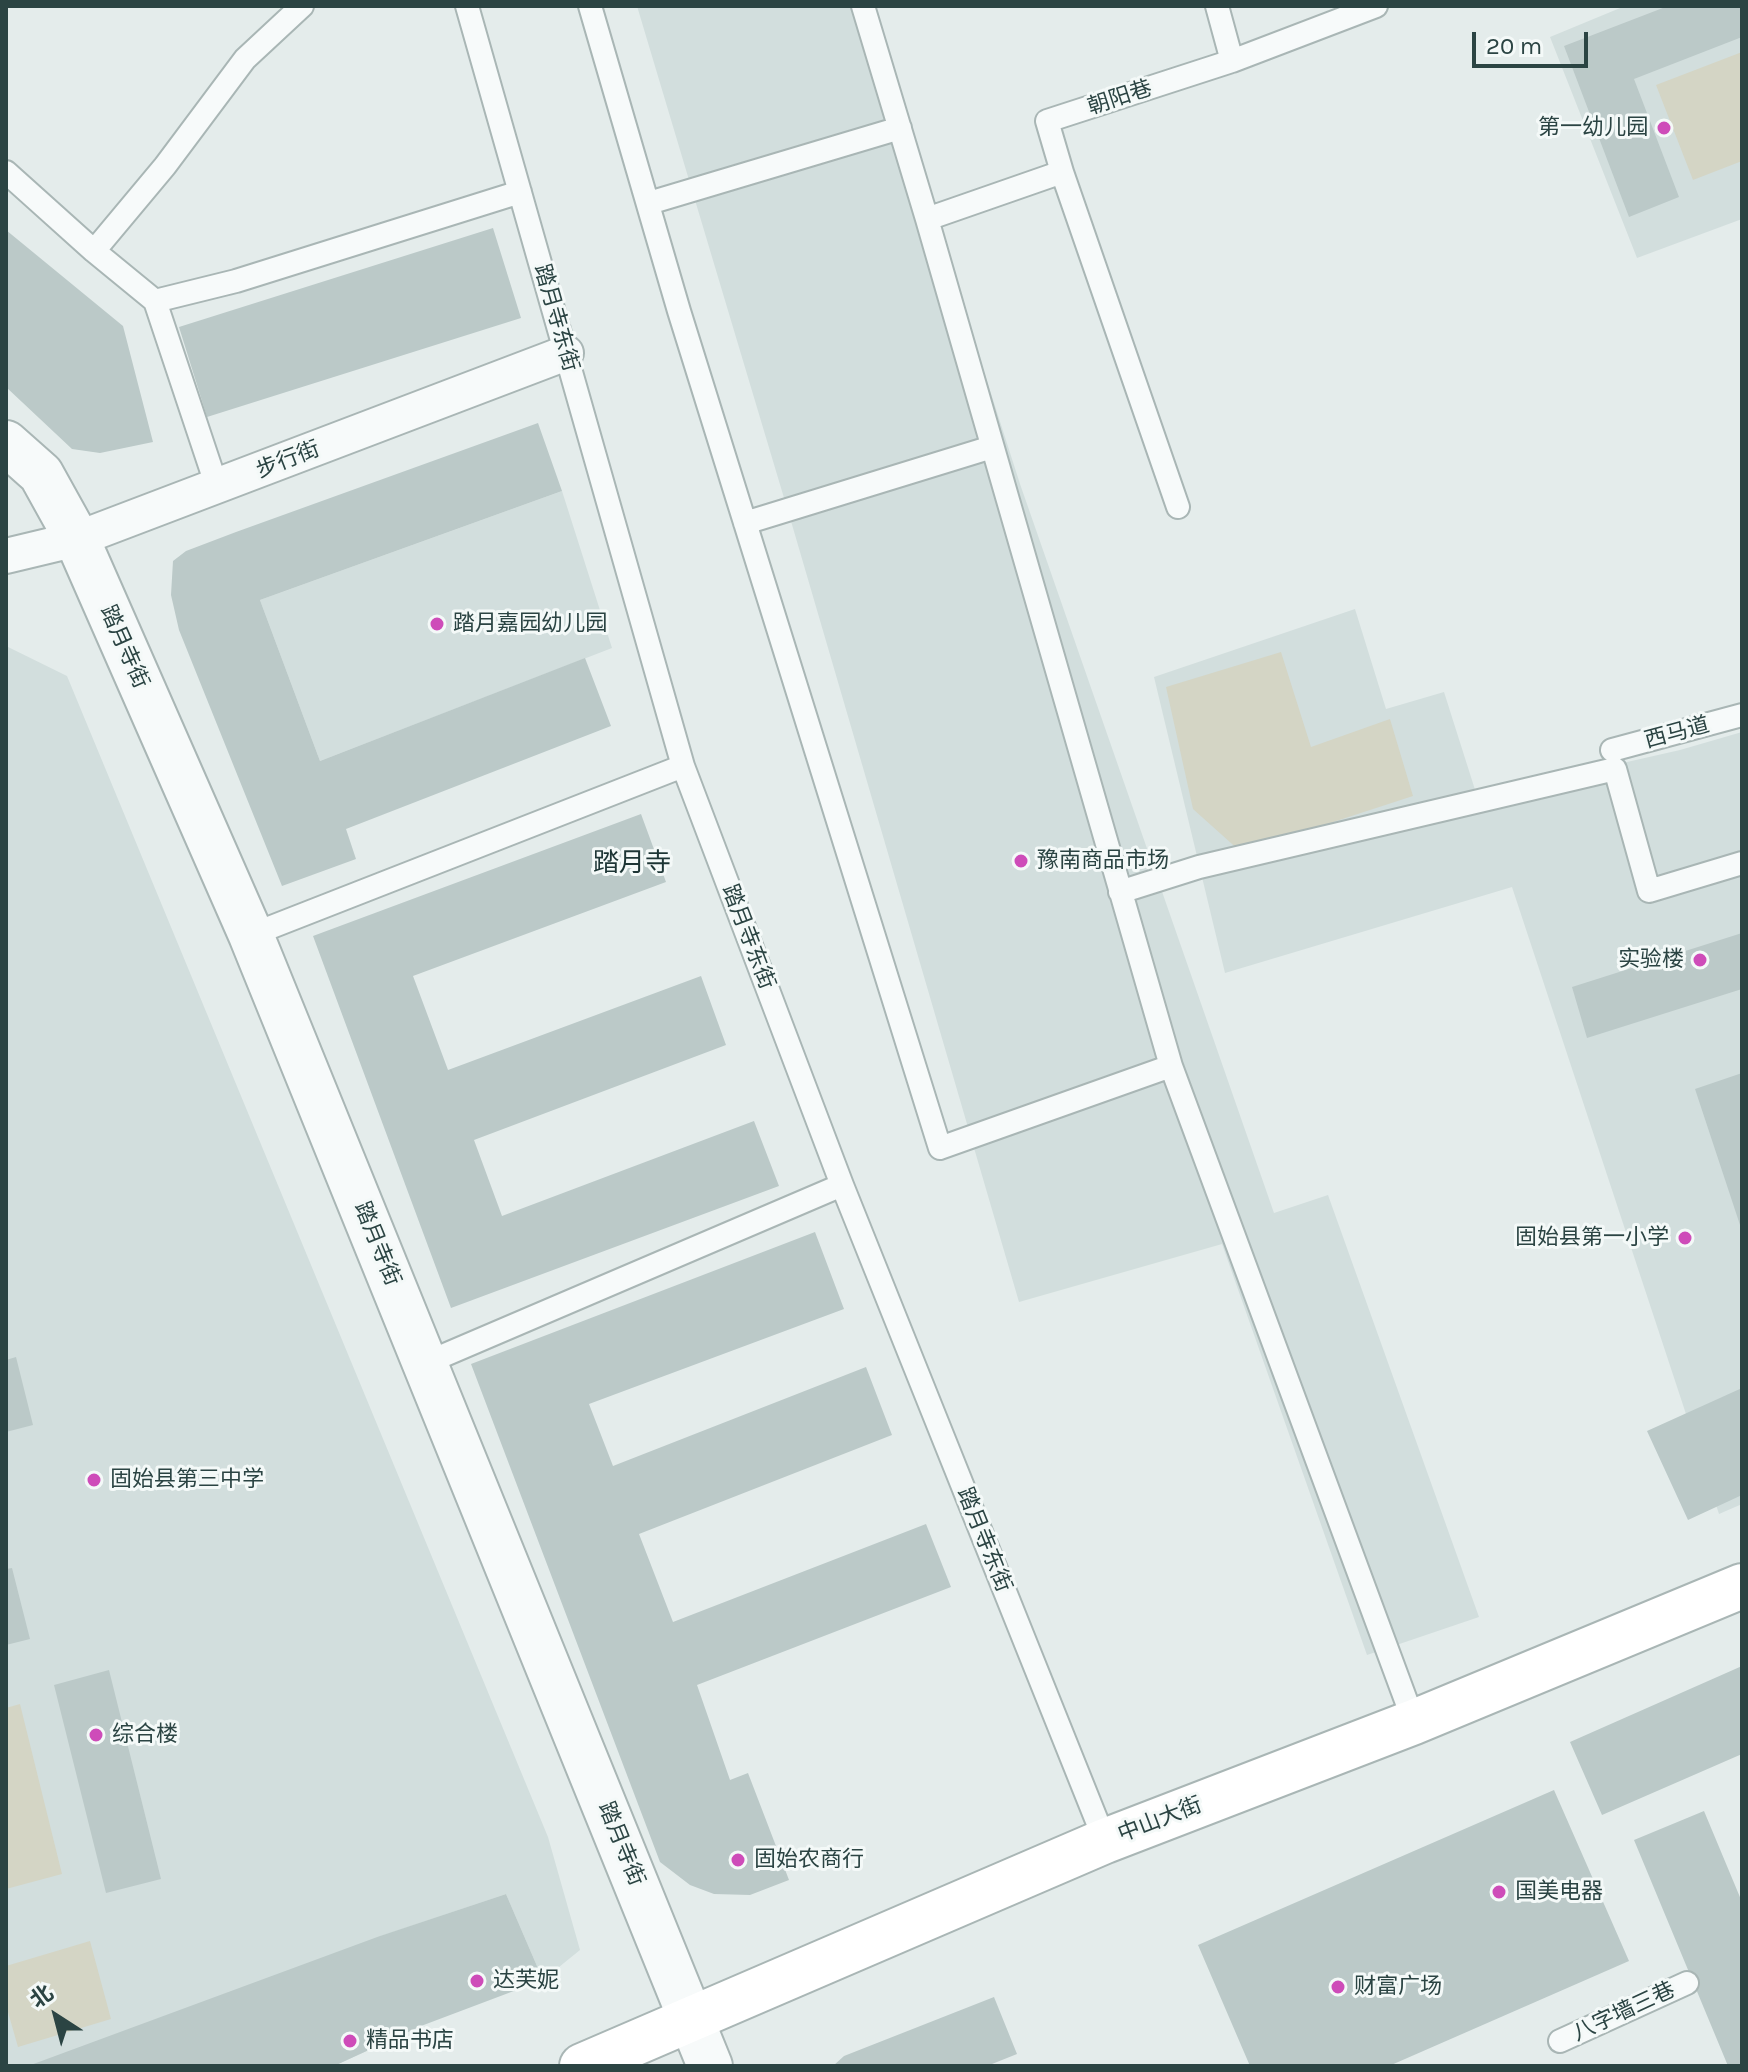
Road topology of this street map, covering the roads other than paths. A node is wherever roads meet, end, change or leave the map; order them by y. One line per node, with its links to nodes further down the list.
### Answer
1 (302, 6): 14 (lane)
2 (467, 6): 11 (lane, 踏月寺东街)
3 (590, 6): 12 (lane)
4 (863, 6): 8 (lane)
5 (1217, 6): 7 (lane)
6 (1376, 6): 7 (lane, 朝阳巷)
7 (1232, 61): 10 (lane, 朝阳巷)
8 (900, 128): 12 (lane); 13 (lane)
9 (6, 172): 14 (lane)
10 (1062, 172): 13 (lane); 20 (lane)
11 (520, 192): 15 (lane); 16 (lane, 踏月寺东街)
12 (649, 203): 21 (lane)
13 (927, 219): 18 (lane)
14 (94, 251): 15 (lane)
15 (155, 301): 19 (lane)
16 (566, 353): 19 (street, 步行街); 26 (lane, 踏月寺东街)
17 (6, 443): 22 (street, 踏月寺街)
18 (992, 447): 21 (lane); 28 (lane)
19 (217, 487): 22 (street, 步行街)
20 (1178, 507)
21 (745, 523): 30 (lane)
22 (77, 539): 23 (street, 步行街); 29 (street, 踏月寺街)
23 (6, 556)
24 (1742, 715): 25 (lane, 西马道)
25 (1612, 750)
26 (683, 766): 29 (lane); 31 (lane, 踏月寺东街)
27 (1742, 863): 28 (lane)
28 (1120, 892): 30 (lane)
29 (251, 935): 32 (street, 踏月寺街)
30 (1171, 1066): 34 (lane)
31 (842, 1185): 32 (lane); 35 (lane, 踏月寺东街)
32 (426, 1363): 37 (street, 踏月寺街)
33 (1742, 1586): 34 (main road, 中山大街)
34 (1414, 1722): 35 (main road, 中山大街)
35 (1105, 1841): 37 (main road, 中山大街)
36 (1687, 1983): 38 (lane, 八字墙三巷)
37 (692, 2020): 39 (main road, 中山大街); 40 (street, 踏月寺街)
38 (1560, 2041)
39 (582, 2066)
40 (710, 2066)

